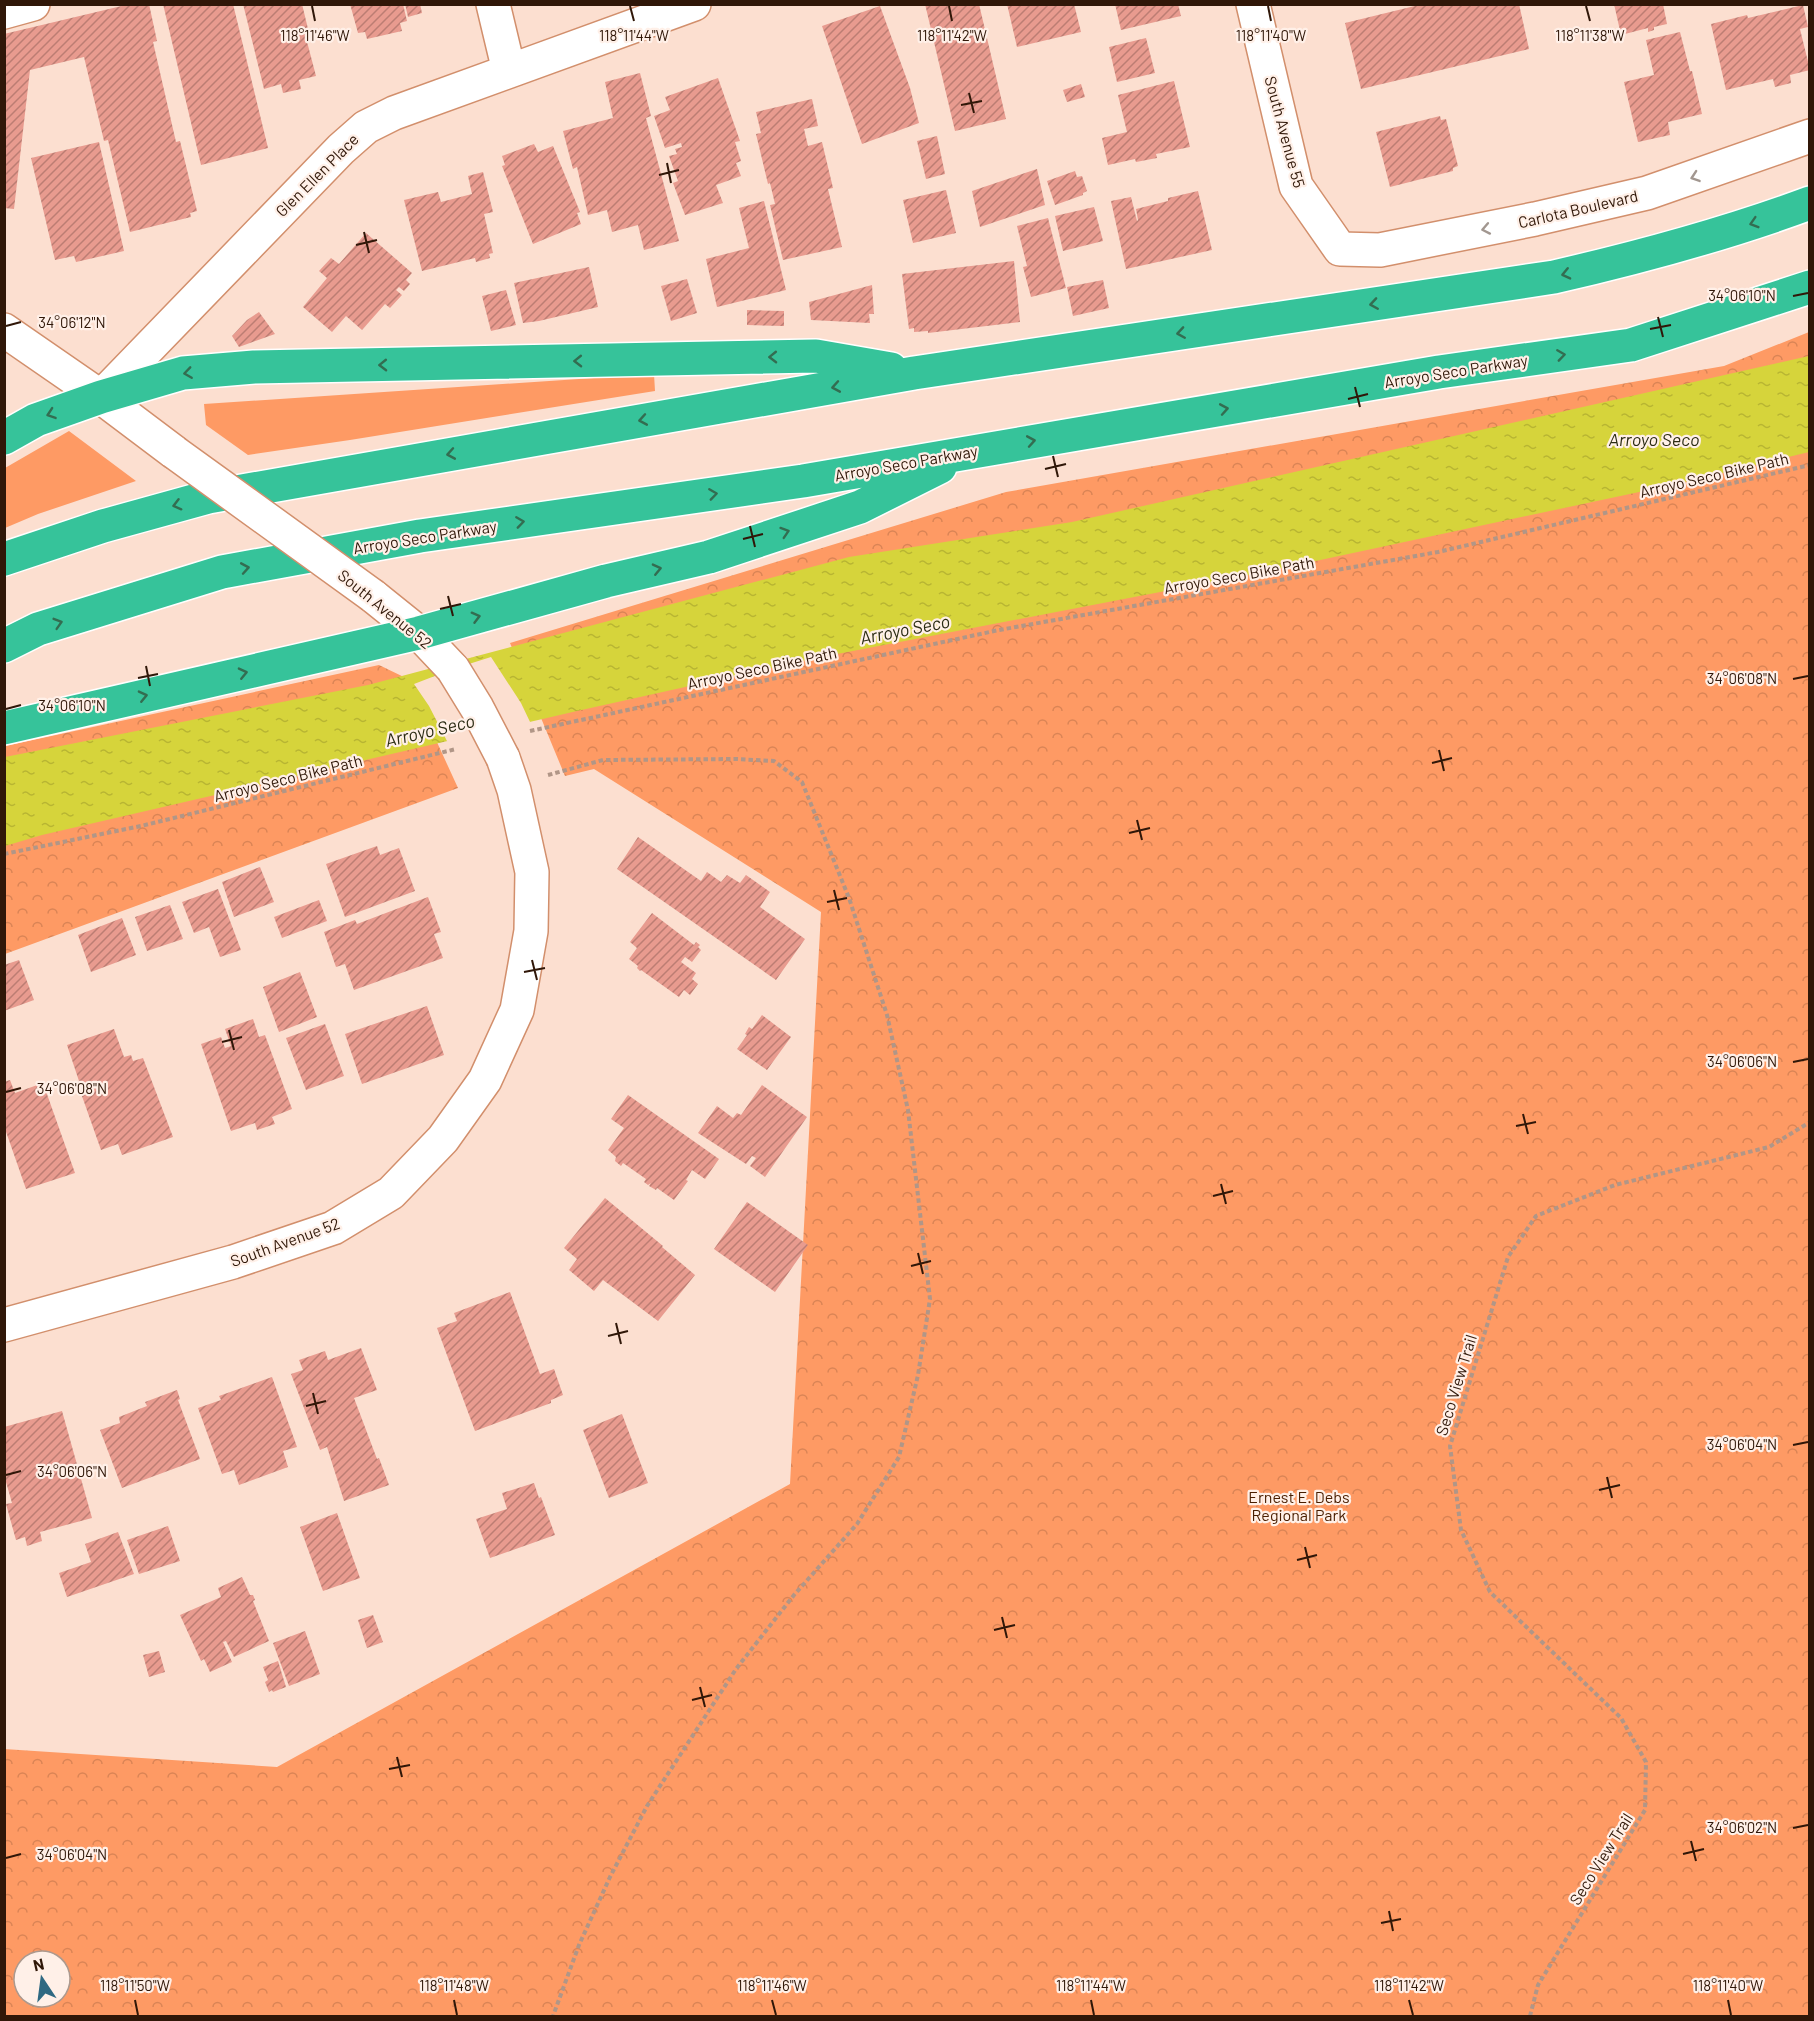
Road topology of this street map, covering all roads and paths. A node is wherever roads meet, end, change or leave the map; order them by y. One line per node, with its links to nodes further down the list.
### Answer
1 (33, 4): 5 (street)
2 (493, 4): 6 (street)
3 (694, 4): 6 (street, Glen Ellen Place)
4 (1253, 4): 9 (street, South Avenue 55)
5 (4, 12)
6 (509, 71): 13 (street, Glen Ellen Place)
7 (1809, 136): 9 (street, Carlota Boulevard, one-way to 9)
8 (1809, 203): 12 (highway, one-way to 12)
9 (1340, 249)
10 (1809, 287): 15 (highway, Arroyo Seco Parkway, one-way to 10)
11 (4, 330): 13 (street, South Avenue 52)
12 (914, 373): 13 (highway, one-way to 13); 17 (highway, one-way to 17)
13 (101, 397): 14 (highway, one-way to 14); 18 (street, South Avenue 52, bridge)
14 (4, 438)
15 (974, 451): 18 (highway, one-way to 15); 19 (highway, Arroyo Seco Parkway, one-way to 15)
16 (1809, 465): 21 (path, Arroyo Seco Bike Path)
17 (4, 559)
18 (419, 633): 20 (highway, one-way to 18); 23 (street, South Avenue 52, bridge)
19 (4, 646)
20 (4, 728)
21 (526, 732)
22 (467, 747): 24 (path, Arroyo Seco Bike Path)
23 (514, 790): 26 (street, South Avenue 52); 27 (path)
24 (4, 854)
25 (1809, 1122): 28 (path, Seco View Trail)
26 (4, 1325)
27 (553, 2016)
28 (1530, 2016)

